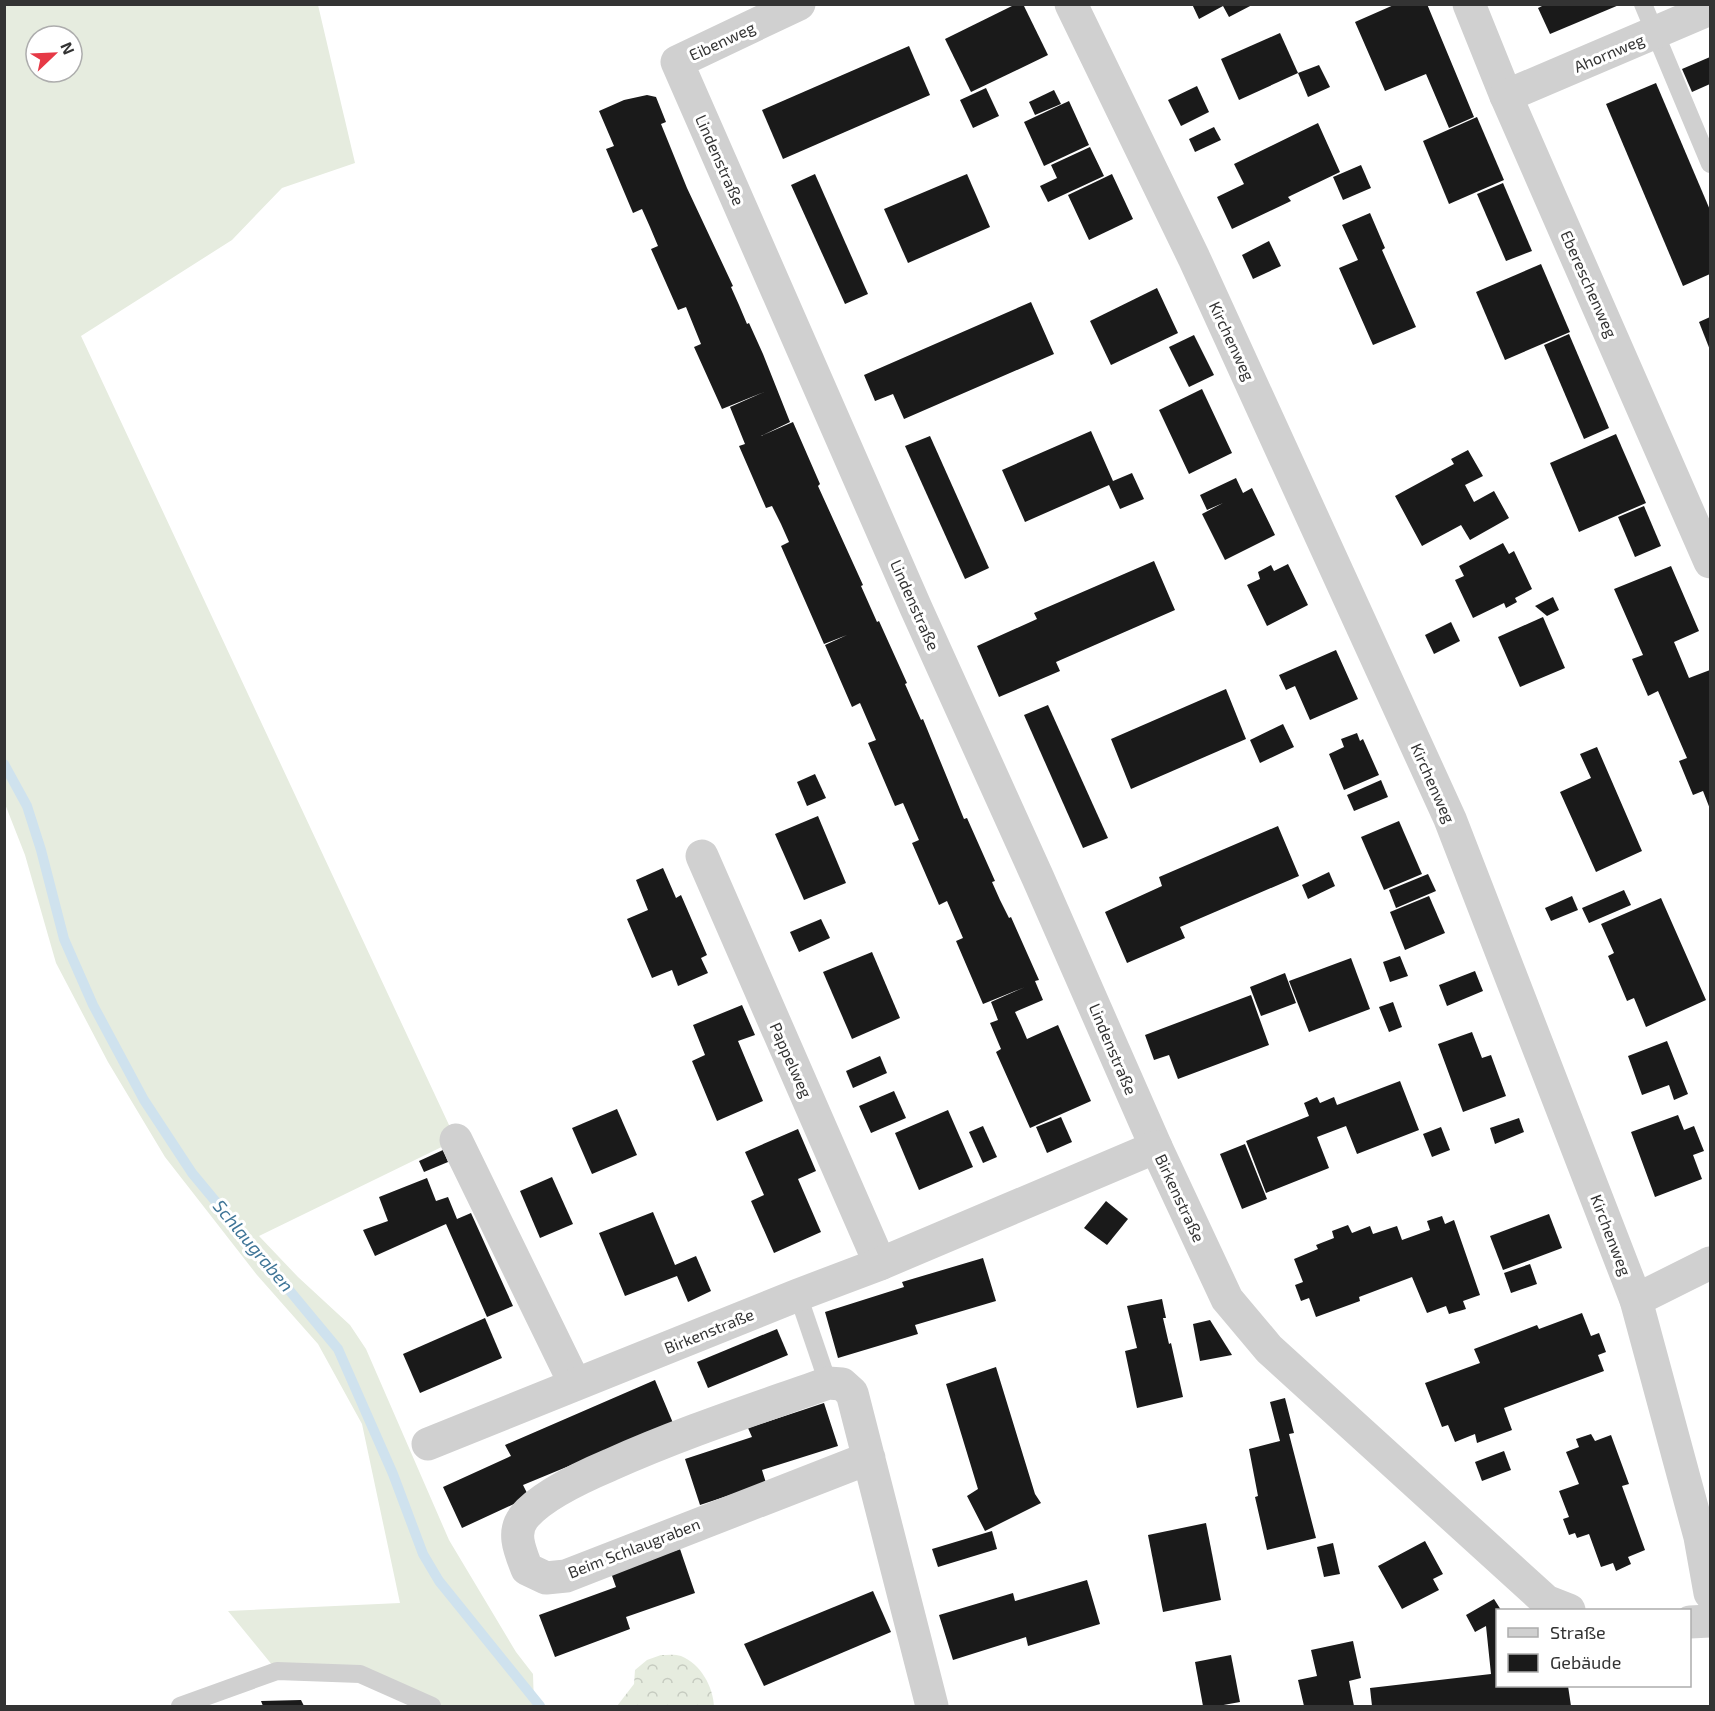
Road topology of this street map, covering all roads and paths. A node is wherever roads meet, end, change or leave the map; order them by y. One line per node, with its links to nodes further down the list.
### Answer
1 (799, 4): 6 (street, Eibenweg)
2 (1071, 4): 16 (street, Kirchenweg)
3 (1468, 4): 7 (street, Ebereschenweg)
4 (1710, 9): 5 (street, Ahornweg)
5 (1649, 19): 7 (street, Ahornweg); 8 (lane)
6 (677, 62): 12 (street, Lindenstraße)
7 (1506, 96): 9 (street, Ebereschenweg)
8 (1710, 164)
9 (1709, 557)
10 (702, 856): 14 (street, Pappelweg)
11 (456, 1140): 18 (street)
12 (1156, 1147): 14 (street, Birkenstraße); 22 (street, Birkenstraße)
13 (1710, 1263): 16 (street)
14 (880, 1264): 15 (street, Birkenstraße)
15 (798, 1295): 17 (lane); 18 (street, Birkenstraße)
16 (1636, 1300): 21 (street, Kirchenweg)
17 (835, 1383): 20 (street); 20 (street, Beim Schlaugraben)
18 (575, 1384): 19 (street, Birkenstraße)
19 (428, 1444)
20 (869, 1458): 27 (street)
21 (1710, 1593)
22 (1564, 1609)
23 (1710, 1621): 24 (street)
24 (1691, 1622)
25 (180, 1707): 26 (lane)
26 (432, 1707)
27 (932, 1707)

